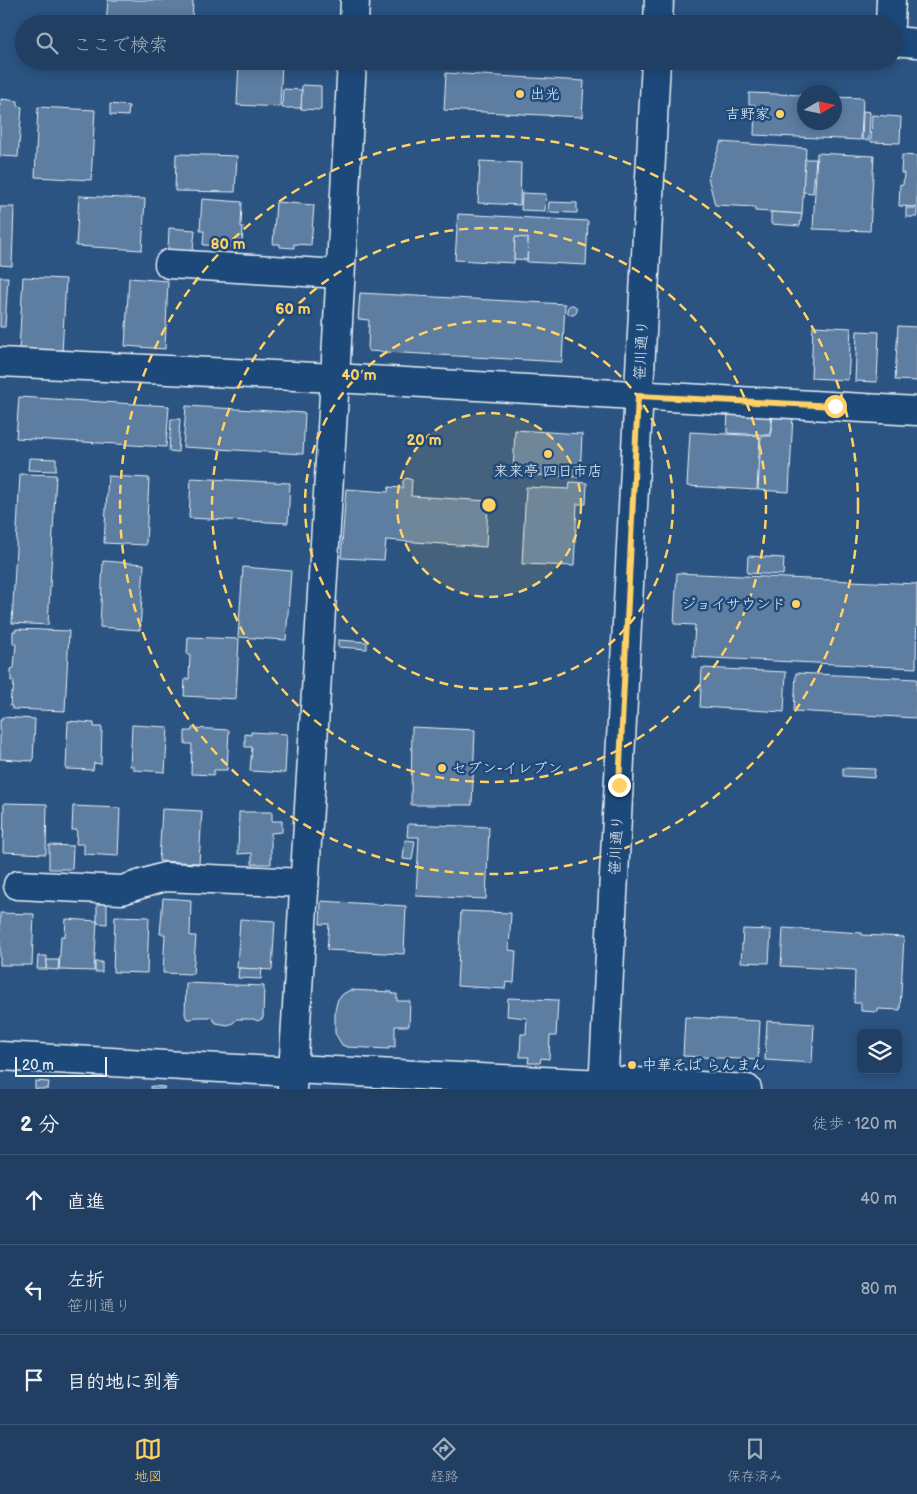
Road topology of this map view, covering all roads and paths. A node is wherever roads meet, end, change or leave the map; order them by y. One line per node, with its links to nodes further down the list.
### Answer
1 (355, 0): 4 (street)
2 (660, 0): 5 (street)
3 (891, 0): 6 (street)
4 (354, 15)
5 (659, 15)
6 (890, 15)
7 (902, 42): 8 (street)
8 (917, 43)
9 (351, 70): 12 (street)
10 (656, 70): 15 (street, 笹川通り)
11 (169, 264): 12 (street)
12 (340, 274): 14 (street)
13 (0, 362): 14 (street)
14 (335, 378): 15 (street); 17 (street)
15 (638, 396): 16 (street); 21 (street, 笹川通り)
16 (917, 411)
17 (304, 883): 18 (street); 20 (street)
18 (18, 885)
19 (0, 1056): 20 (street)
20 (292, 1076): 21 (street)
21 (603, 1084): 22 (street)
22 (747, 1089)

